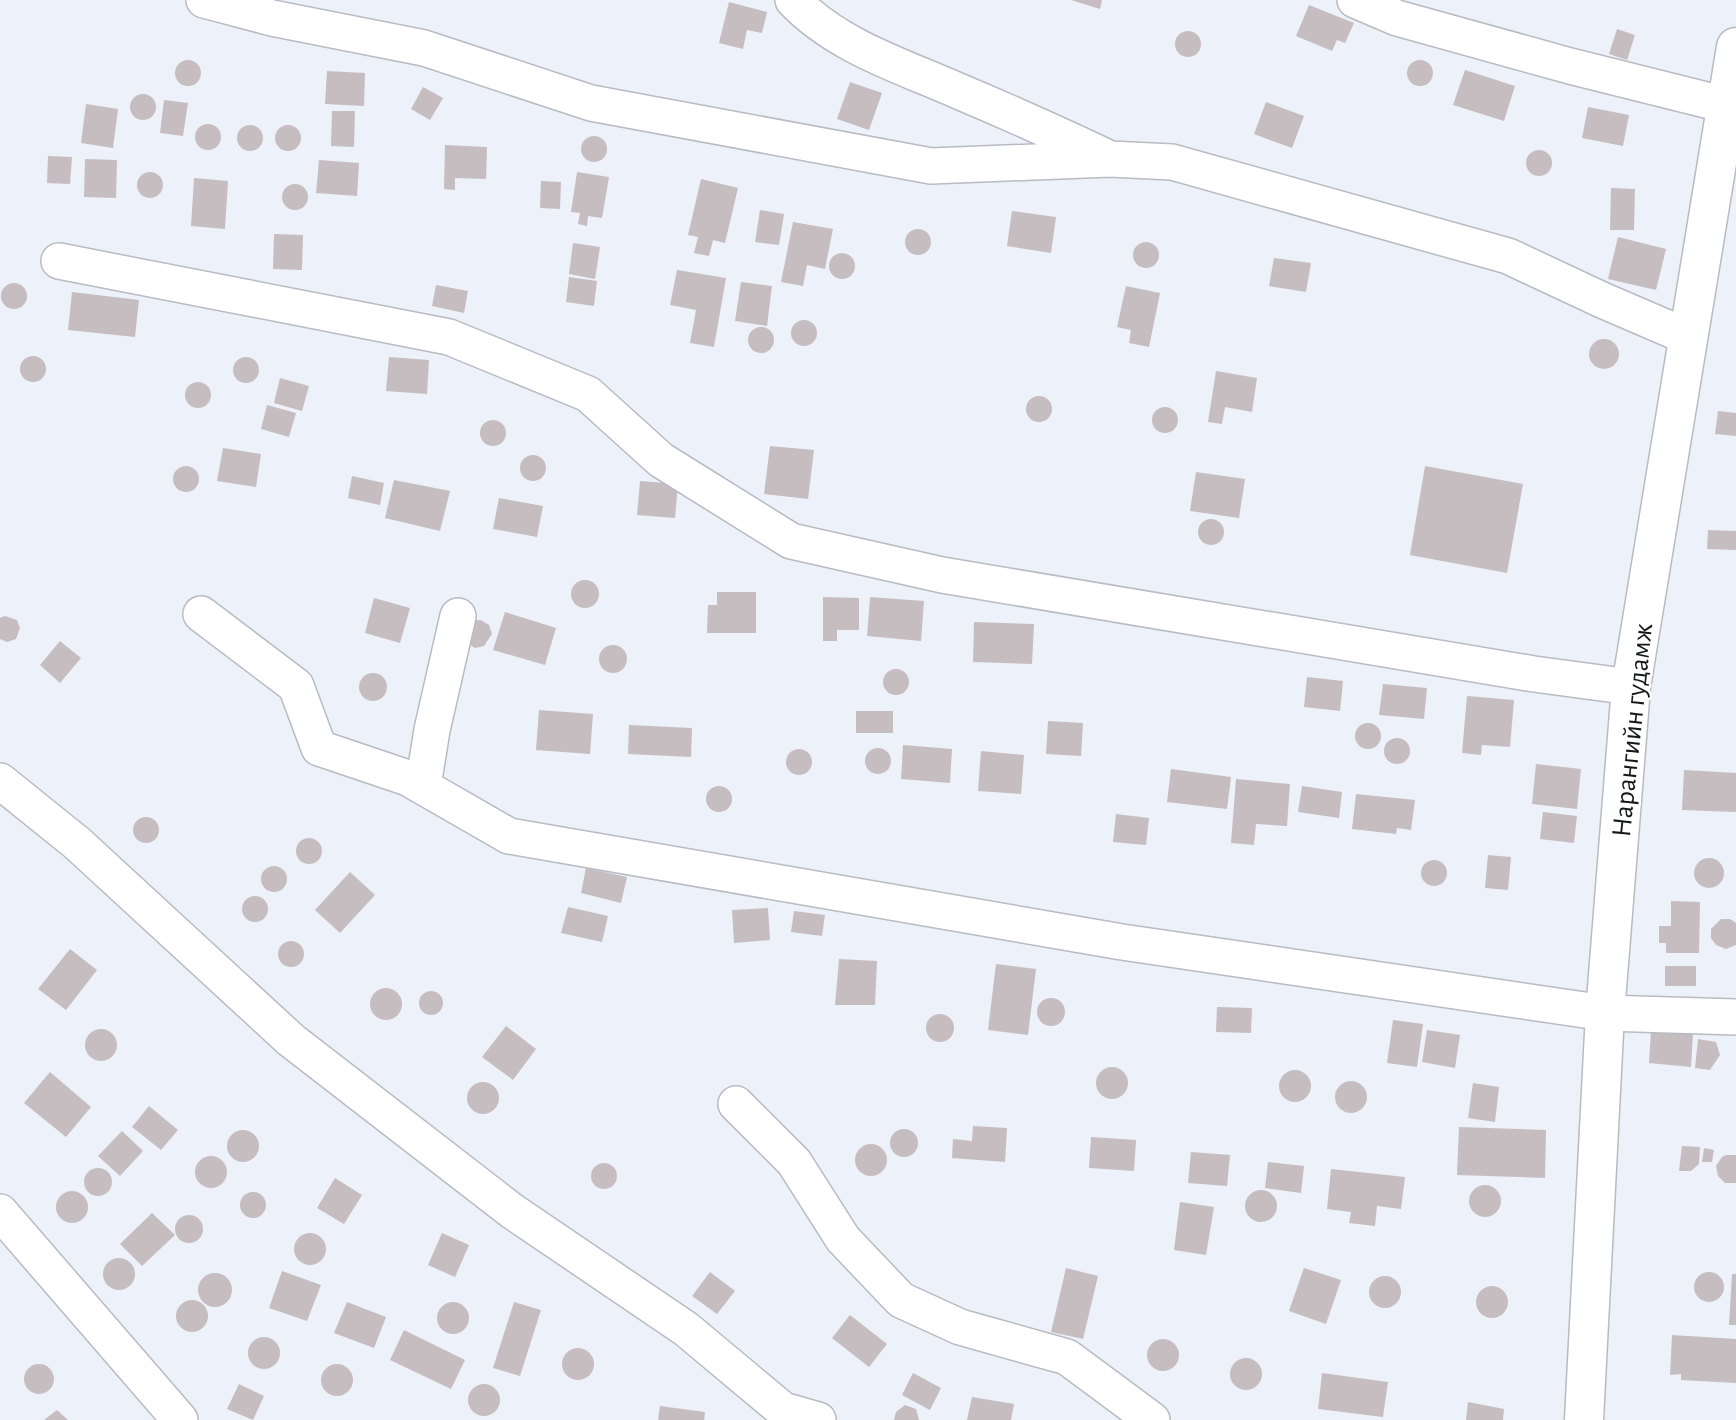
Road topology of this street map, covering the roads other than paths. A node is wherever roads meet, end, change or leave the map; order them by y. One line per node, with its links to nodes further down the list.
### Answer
1 (204, 0): 6 (street)
2 (793, 0): 6 (street)
3 (1355, 0): 5 (street)
4 (1736, 47): 5 (main road, Нарангийн гудамж)
5 (1726, 105): 8 (main road, Нарангийн гудамж)
6 (1110, 159): 8 (street)
7 (59, 261): 11 (street)
8 (1688, 337): 11 (main road, Нарангийн гудамж)
9 (201, 614): 13 (street)
10 (458, 616): 13 (street)
11 (1631, 687): 14 (main road, Нарангийн гудамж)
12 (0, 781): 19 (street)
13 (423, 786): 14 (street)
14 (1605, 1013): 15 (street); 21 (main road, Нарангийн гудамж)
15 (1736, 1017)
16 (736, 1104): 20 (street)
17 (0, 1212): 18 (street)
18 (180, 1420)
19 (818, 1420)
20 (1152, 1420)
21 (1584, 1420)

